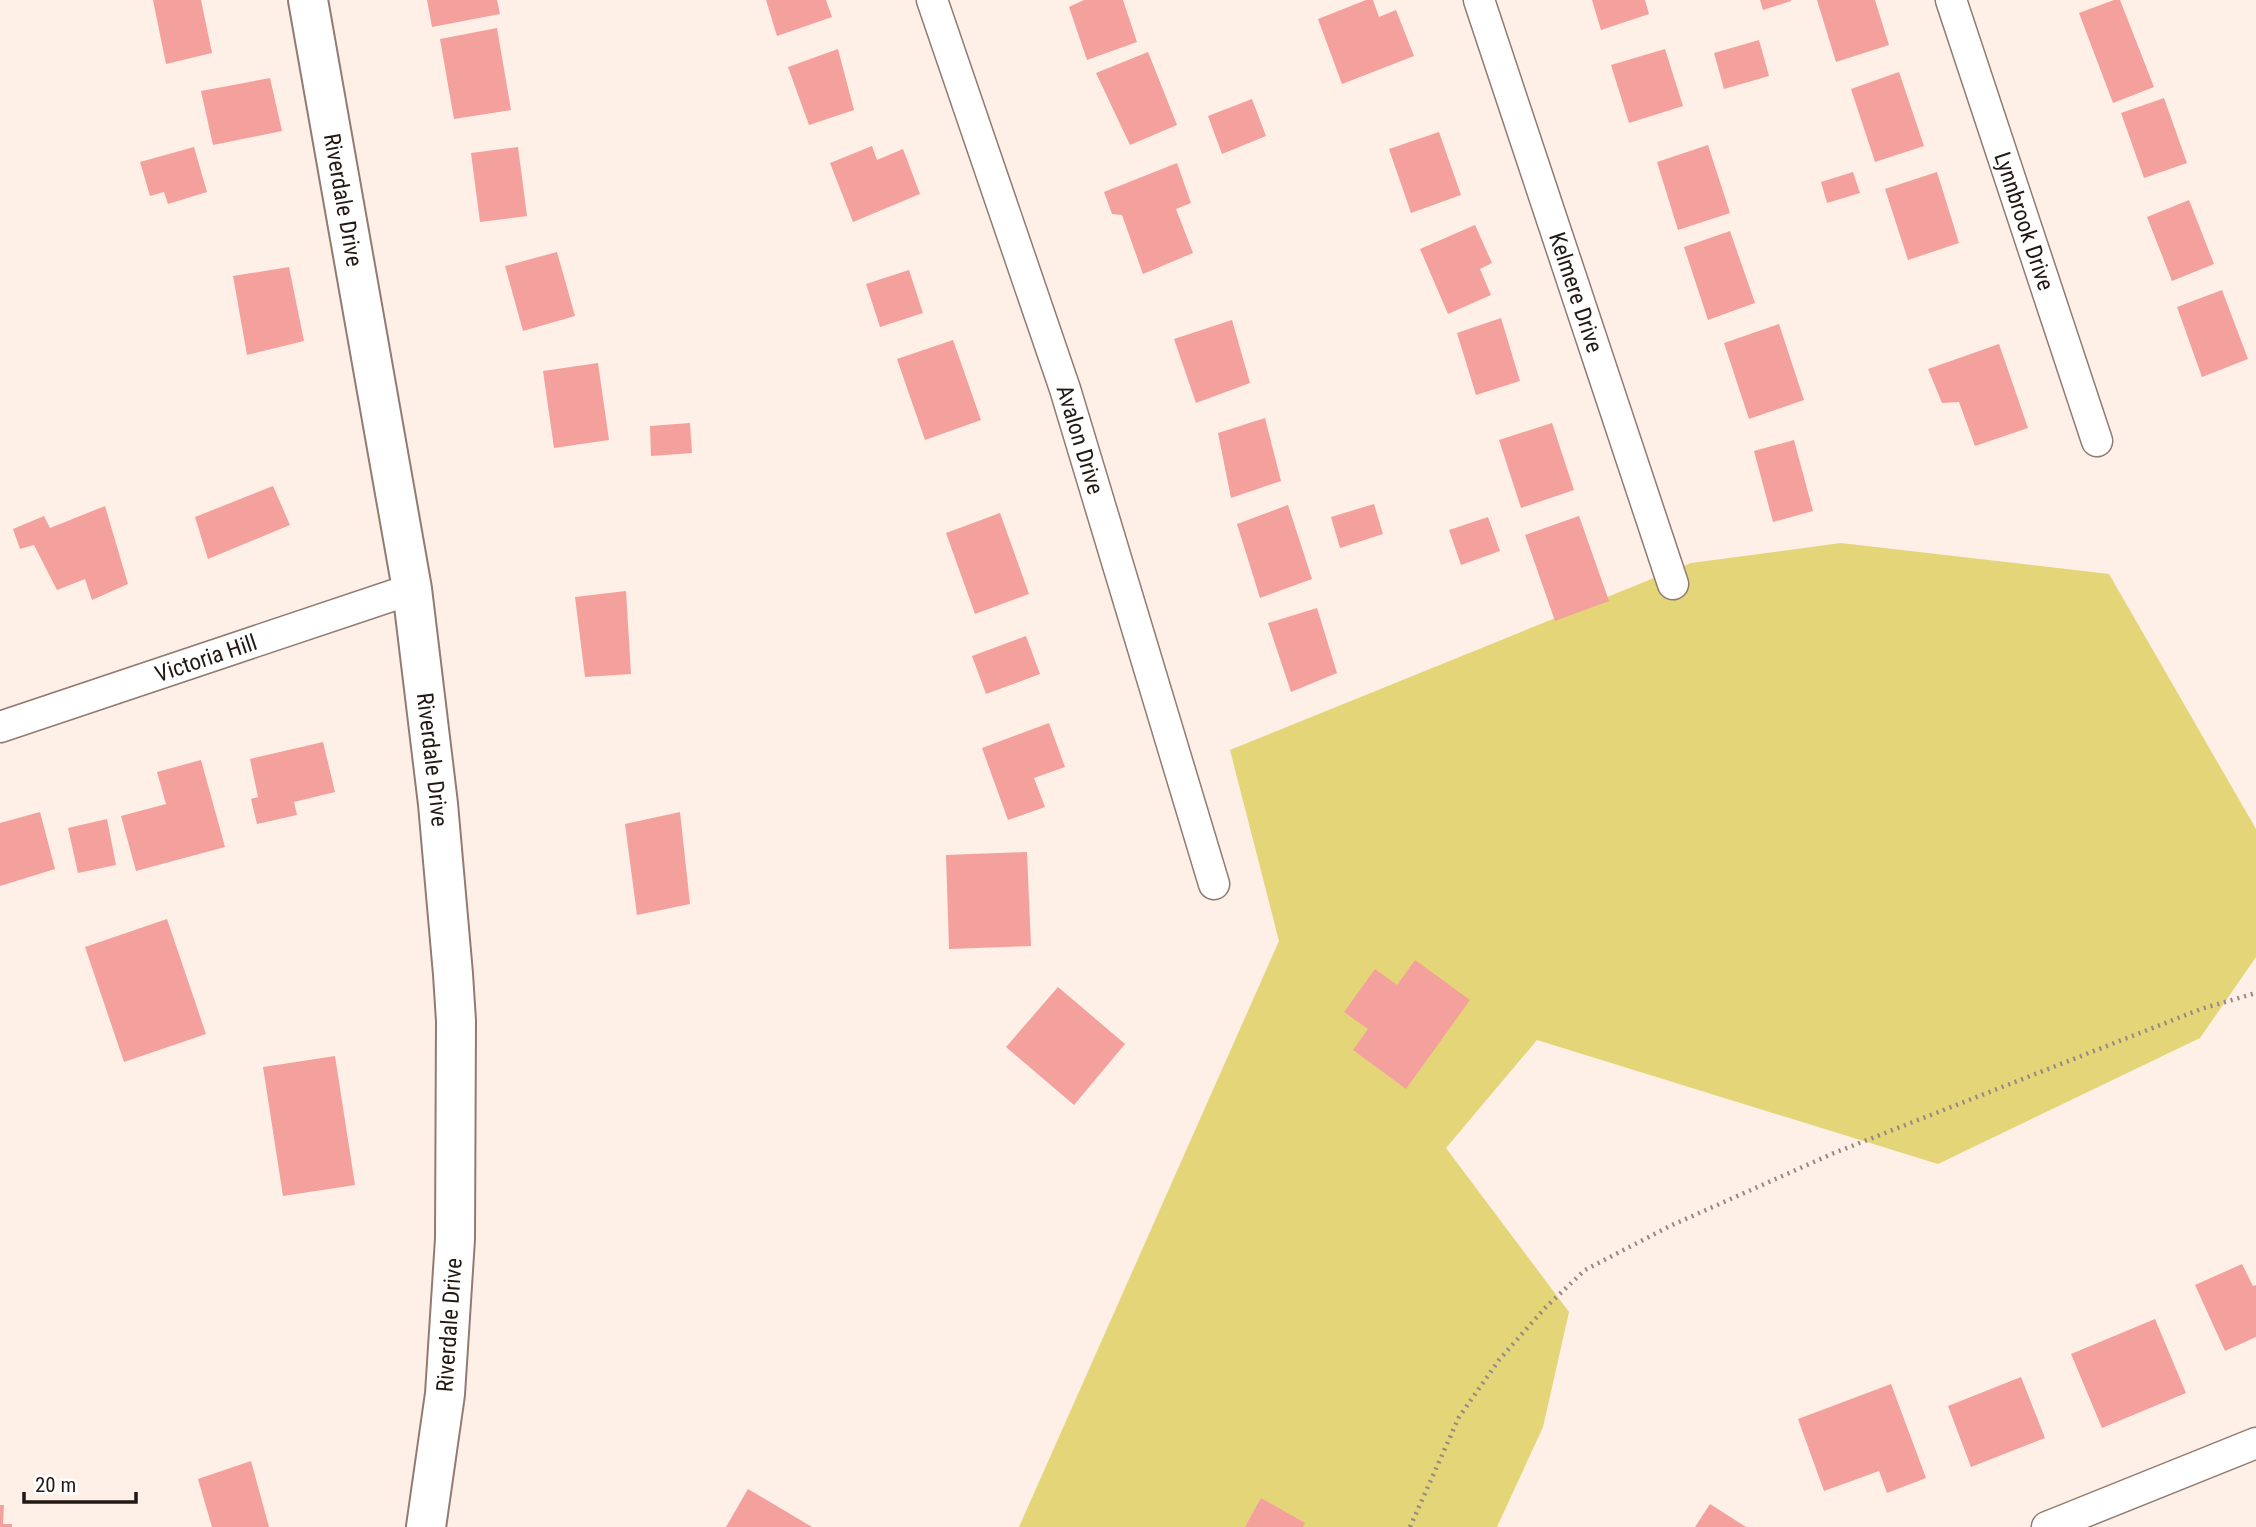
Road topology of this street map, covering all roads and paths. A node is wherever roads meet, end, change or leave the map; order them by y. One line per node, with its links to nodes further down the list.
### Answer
1 (308, 0): 7 (main road, Riverdale Drive)
2 (932, 0): 9 (street, Avalon Drive)
3 (1479, 0): 6 (street, Kelmere Drive)
4 (1951, 0): 5 (street, Lynnbrook Drive)
5 (2097, 441)
6 (1673, 584)
7 (412, 589): 8 (street, Victoria Hill); 12 (main road, Riverdale Drive)
8 (0, 727)
9 (1214, 884)
10 (2256, 993): 13 (path)
11 (2256, 1443): 14 (street)
12 (426, 1527)
13 (1410, 1527)
14 (2047, 1527)

